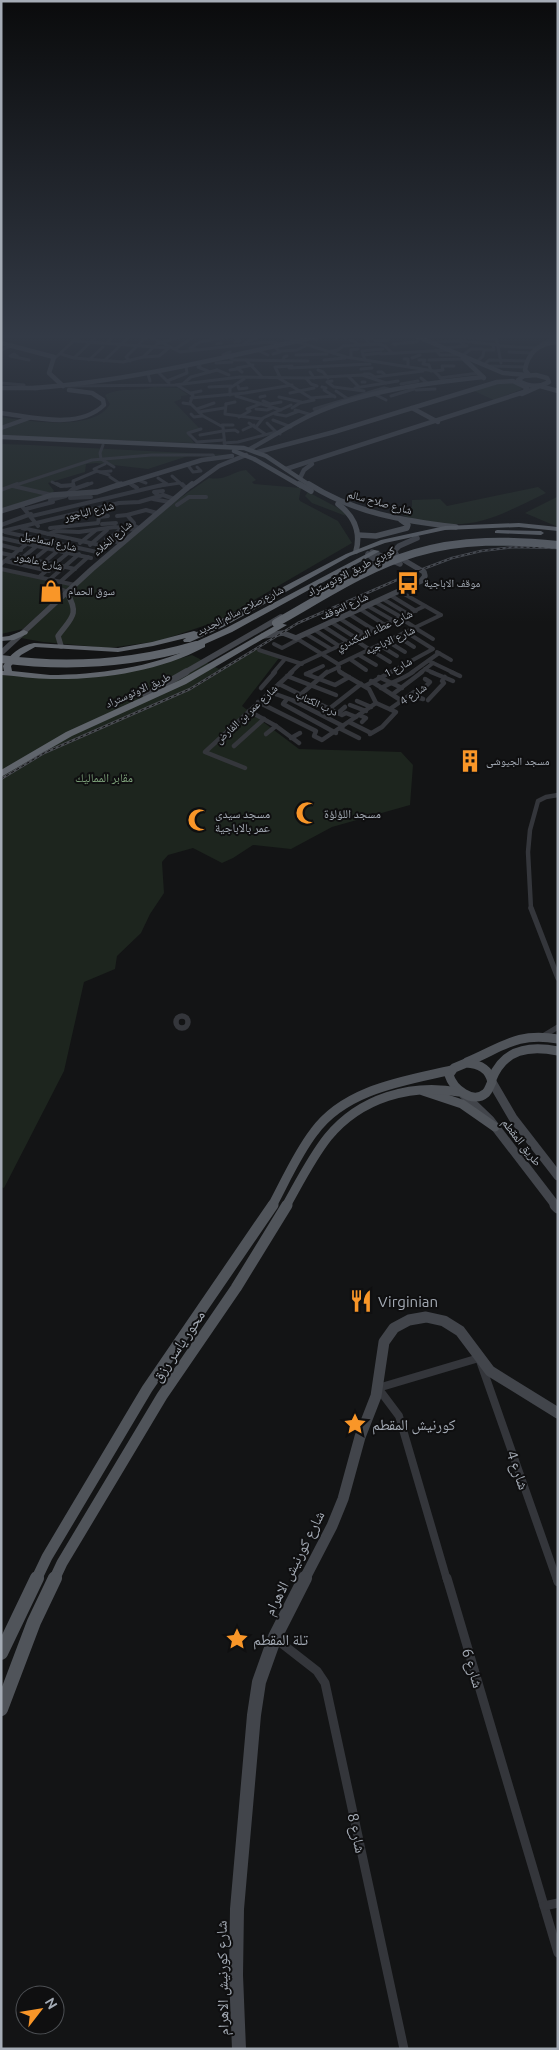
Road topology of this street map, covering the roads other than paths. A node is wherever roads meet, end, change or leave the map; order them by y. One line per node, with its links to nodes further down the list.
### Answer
1 (191, 432): 14 (street)
2 (195, 432): 11 (street)
3 (195, 432): 11 (street)
4 (209, 432): 11 (street)
5 (222, 432): 15 (street)
6 (262, 432): 12 (street)
7 (329, 432): 18 (street)
8 (403, 432): 27 (street)
9 (406, 432): 32 (street)
10 (278, 433): 12 (street); 17 (street)
11 (200, 434): 14 (street)
12 (265, 434): 15 (street)
13 (1, 439): 15 (main road, شارع صلاح سالم); 16 (main road, شارع صلاح سالم)
14 (201, 441): 15 (street)
15 (224, 443): 17 (main road, شارع صلاح سالم)
16 (103, 445): 19 (main road, شارع صلاح سالم); 21 (street)
17 (253, 448): 18 (main road, شارع صلاح سالم)
18 (258, 452): 27 (main road, شارع صلاح سالم)
19 (244, 455): 20 (street); 23 (street, شارع الخلاء); 106 (main road, شارع صلاح سالم)
20 (217, 458): 21 (street); 23 (street); 25 (street)
21 (101, 459): 22 (street); 24 (street)
22 (92, 460): 28 (street); 43 (street)
23 (226, 462): 46 (street, شارع الخلاء)
24 (106, 464): 28 (street); 28 (street)
25 (187, 464): 26 (street); 29 (street)
26 (197, 467)
27 (286, 469): 32 (main road, شارع صلاح سالم)
28 (103, 471): 33 (street); 44 (street)
29 (148, 476): 35 (street); 41 (street)
30 (172, 476): 39 (street)
31 (94, 477): 33 (street)
32 (300, 478): 78 (main road, شارع صلاح سالم)
33 (81, 479): 42 (street)
34 (68, 480): 42 (street)
35 (138, 480): 37 (street); 38 (street)
36 (52, 482): 42 (street)
37 (129, 483): 44 (street); 45 (street)
38 (146, 483)
39 (180, 483): 41 (street); 46 (street)
40 (92, 484): 42 (street)
41 (167, 484): 57 (street)
42 (73, 485): 50 (street)
43 (13, 486): 47 (street); 56 (street)
44 (123, 487): 50 (street)
45 (137, 488)
46 (187, 489): 58 (street, شارع الخلاء)
47 (1, 490)
48 (163, 491): 51 (street)
49 (169, 493): 51 (street)
50 (68, 496): 54 (street); 56 (street); 63 (street)
51 (159, 496): 55 (street, شارع الباجور); 58 (street, شارع الباجور)
52 (91, 497): 54 (street)
53 (206, 497): 59 (street)
54 (80, 498): 61 (street)
55 (151, 498): 58 (street); 60 (street, شارع الباجور)
56 (51, 499): 69 (street); 69 (street)
57 (105, 499): 61 (street); 62 (street)
58 (173, 499): 59 (street); 74 (street, شارع الخلاء)
59 (185, 499): 64 (street)
60 (137, 502): 66 (street); 67 (street); 70 (street, شارع الباجور)
61 (82, 503): 63 (street); 68 (street)
62 (108, 503)
63 (74, 505): 75 (street)
64 (177, 505)
65 (122, 506): 66 (street)
66 (131, 506): 73 (street)
67 (148, 506)
68 (86, 507)
69 (24, 508): 72 (street); 75 (street)
70 (106, 508): 71 (street); 80 (street, شارع الباجور)
71 (115, 510)
72 (1, 511)
73 (132, 512): 74 (street); 77 (street); 93 (street)
74 (157, 513): 93 (street, شارع الخلاء)
75 (31, 515): 79 (street); 80 (street)
76 (91, 518): 81 (street)
77 (113, 518): 82 (street); 83 (street); 83 (street); 91 (street)
78 (400, 519): 85 (main road, شارع صلاح سالم); 106 (main road)
79 (9, 522): 84 (street); 87 (street)
80 (37, 523): 88 (street, شارع الباجور); 98 (street)
81 (92, 523): 82 (street); 90 (street)
82 (100, 523): 83 (street); 96 (street)
83 (110, 524)
84 (1, 525)
85 (457, 527): 86 (highway, شارع صلاح سالم); 135 (highway, شارع صلاح سالم الجديد)
86 (491, 527): 101 (highway, شارع صلاح سالم); 103 (highway)
87 (15, 528): 88 (street, شارع الباجور); 94 (street, شارع الباجور)
88 (22, 528): 95 (street); 104 (street)
89 (50, 528): 92 (street)
90 (83, 528): 92 (street); 96 (street); 100 (street)
91 (121, 528): 93 (street); 97 (street); 117 (street)
92 (58, 529): 99 (street); 105 (street)
93 (138, 529): 121 (street, شارع الخلاء)
94 (2, 530): 104 (street, شارع اسماعيل)
95 (33, 530): 98 (street); 107 (street)
96 (99, 530): 97 (street); 108 (street)
97 (108, 530): 112 (street)
98 (42, 532): 105 (street); 111 (street)
99 (67, 532): 100 (street); 109 (street)
100 (74, 532): 102 (street)
101 (558, 532): 103 (highway)
102 (79, 533): 108 (street); 114 (street)
103 (524, 533): 113 (highway, شارع صلاح سالم الجديد)
104 (16, 534): 107 (street, شارع اسماعيل); 115 (street)
105 (49, 534): 109 (street); 116 (street)
106 (358, 535): 135 (main road, شارع صلاح سالم)
107 (26, 536): 111 (street, شارع اسماعيل); 118 (street)
108 (90, 536): 112 (street); 120 (street)
109 (62, 537): 114 (street); 119 (street)
110 (1, 538): 115 (street)
111 (35, 538): 116 (street, شارع اسماعيل); 122 (street)
112 (98, 538): 117 (street); 123 (street)
113 (417, 538): 139 (highway, شارع صلاح سالم الجديد); 156 (street)
114 (72, 539): 120 (street); 125 (street)
115 (8, 540): 118 (street); 124 (street)
116 (44, 540): 119 (street, شارع اسماعيل); 126 (street)
117 (108, 540): 121 (street); 127 (street)
118 (18, 542): 122 (street); 130 (street)
119 (55, 542): 125 (street, شارع اسماعيل); 131 (street)
120 (82, 542): 123 (street); 128 (street)
121 (121, 543): 171 (street, شارع الخلاء)
122 (27, 544): 126 (street); 133 (street)
123 (91, 544): 127 (street); 132 (street)
124 (1, 545): 130 (street)
125 (65, 545): 128 (street, شارع اسماعيل); 134 (street)
126 (36, 546): 131 (street); 136 (street)
127 (102, 546): 137 (street)
128 (76, 547): 132 (street, شارع اسماعيل); 138 (street)
129 (558, 547): 187 (highway, كوبري طريق الاوتوستراد, bridge)
130 (11, 548): 133 (street); 140 (street)
131 (48, 548): 134 (street); 141 (street)
132 (85, 549): 137 (street, شارع اسماعيل); 143 (street)
133 (20, 550): 136 (street); 142 (street)
134 (58, 551): 138 (street); 144 (street)
135 (356, 551): 191 (highway, شارع صلاح سالم الجديد)
136 (29, 552): 141 (street); 145 (street)
137 (96, 552): 147 (street)
138 (68, 553): 143 (street); 146 (street)
139 (370, 553): 156 (street); 204 (highway, شارع صلاح سالم الجديد); 261 (street)
140 (2, 554): 142 (street, شارع عاشور)
141 (40, 554): 144 (street); 149 (street)
142 (13, 555): 145 (street, شارع عاشور); 148 (street)
143 (78, 555): 147 (street); 150 (street)
144 (51, 556): 146 (street); 151 (street)
145 (22, 558): 149 (street, شارع عاشور); 152 (street)
146 (62, 558): 150 (street); 155 (street)
147 (89, 558): 153 (street)
148 (4, 560): 152 (street); 154 (street)
149 (33, 560): 151 (street, شارع عاشور); 157 (street)
150 (72, 560): 153 (street); 158 (street)
151 (44, 562): 155 (street, شارع عاشور); 159 (street)
152 (16, 563): 157 (street); 161 (street)
153 (82, 563): 163 (street)
154 (1, 564)
155 (54, 565): 158 (street, شارع عاشور); 162 (street)
156 (407, 565): 172 (street, شارع الموقف)
157 (26, 566): 159 (street); 164 (street)
158 (64, 567): 163 (street, شارع عاشور); 165 (street)
159 (37, 568): 162 (street); 166 (street)
160 (1, 569): 161 (street)
161 (7, 570): 164 (street)
162 (48, 570): 165 (street); 168 (street)
163 (75, 570): 167 (street)
164 (17, 573): 166 (street)
165 (58, 573): 167 (street); 169 (street)
166 (28, 575): 168 (street)
167 (69, 575): 170 (street)
168 (39, 577): 169 (street)
169 (48, 582): 170 (street); 173 (street)
170 (60, 582): 171 (street)
171 (75, 585): 173 (street, شارع الخلاء)
172 (397, 590): 174 (street, شارع الموقف); 178 (street)
173 (67, 593): 194 (street, شارع الخلاء); 209 (street)
174 (390, 595): 175 (street, شارع الموقف); 180 (street)
175 (383, 599): 176 (street, شارع الموقف); 182 (street)
176 (375, 602): 177 (street, شارع الموقف); 184 (street)
177 (368, 606): 179 (street, شارع الموقف); 185 (street)
178 (425, 606): 180 (street, شارع عطاء السكندري); 190 (street, شارع الاباجيه)
179 (360, 609): 181 (street, شارع الموقف); 188 (street)
180 (416, 610): 182 (street, شارع عطاء السكندري)
181 (349, 614): 183 (street, شارع الموقف); 193 (street)
182 (408, 614): 184 (street, شارع عطاء السكندري)
183 (339, 618): 186 (street, شارع الموقف); 197 (street)
184 (400, 618): 185 (street, شارع عطاء السكندري); 190 (street)
185 (394, 621): 188 (street, شارع عطاء السكندري)
186 (331, 622): 189 (street, شارع الموقف); 201 (street)
187 (280, 624): 198 (highway, طريق الاوتوستراد); 261 (highway, طريق الاوتوستراد)
188 (385, 625): 193 (street, شارع عطاء السكندري)
189 (322, 626): 192 (street, شارع الموقف); 206 (street)
190 (415, 628): 195 (street, شارع الاباجيه); 202 (street)
191 (210, 630): 209 (highway); 216 (highway, شارع صلاح سالم الجديد)
192 (315, 630): 196 (street, شارع الموقف); 210 (street)
193 (374, 630): 197 (street, شارع عطاء السكندري)
194 (24, 632): 203 (highway)
195 (406, 632): 199 (street, شارع الاباجيه); 215 (street)
196 (306, 634): 200 (street, شارع الموقف); 212 (street)
197 (364, 634): 201 (street, شارع عطاء السكندري)
198 (263, 636): 200 (street); 293 (highway, طريق الاوتوستراد)
199 (397, 636): 205 (street, شارع الاباجيه); 211 (street)
200 (297, 638): 207 (street); 219 (street)
201 (355, 638): 206 (street, شارع عطاء السكندري); 213 (street)
202 (433, 639)
203 (5, 640): 216 (street)
204 (208, 640): 222 (highway, شارع صلاح سالم الجديد, bridge); 238 (highway)
205 (387, 641): 208 (street, شارع الاباجيه); 217 (street)
206 (348, 642): 210 (street, شارع عطاء السكندري)
207 (274, 644)
208 (379, 645): 213 (street, شارع الاباجيه); 221 (street)
209 (61, 646): 238 (highway)
210 (339, 646): 212 (street, شارع عطاء السكندري)
211 (414, 647)
212 (331, 649): 219 (street, شارع عطاء السكندري)
213 (370, 649): 220 (street, شارع الاباجيه); 227 (street)
214 (259, 650): 223 (street)
215 (432, 650): 218 (street); 237 (street, شارع 1)
216 (1, 652)
217 (406, 652)
218 (439, 653): 225 (street); 226 (street)
219 (322, 654): 229 (street, شارع عمر بن الفارض); 231 (street)
220 (359, 655): 224 (street, شارع الاباجيه); 232 (street)
221 (396, 656)
222 (1, 659)
223 (285, 659): 229 (street); 253 (street)
224 (350, 659): 231 (street, شارع الاباجيه); 236 (street)
225 (427, 660): 233 (street); 249 (street)
226 (451, 660)
227 (390, 662)
228 (442, 662): 233 (street)
229 (301, 664): 235 (street); 240 (street, شارع عمر بن الفارض)
230 (322, 666): 235 (street)
231 (339, 666): 243 (street); 245 (street, شارع الاباجيه)
232 (376, 666)
233 (435, 668): 234 (street); 234 (street); 242 (street); 244 (street)
234 (426, 669): 255 (street)
235 (314, 670): 245 (street)
236 (366, 670)
237 (390, 670): 239 (street); 241 (street, شارع 1)
238 (5, 673)
239 (396, 674)
240 (287, 676): 250 (street, شارع عمر بن الفارض); 252 (street)
241 (379, 676): 248 (street, شارع 1); 249 (street)
242 (460, 676)
243 (350, 677): 245 (street); 251 (street)
244 (445, 677): 247 (street); 260 (street)
245 (318, 679): 252 (street, شارع الاباجيه)
246 (425, 679): 260 (street, شارع 4)
247 (453, 681)
248 (371, 682): 251 (street, شارع 1); 254 (street)
249 (392, 682): 254 (street); 255 (street)
250 (278, 684): 256 (street, درب الكتاب); 258 (street, شارع عمر بن الفارض)
251 (363, 685): 270 (street); 273 (street, شارع 1)
252 (310, 686): 257 (street); 262 (street, شارع الاباجيه)
253 (261, 688)
254 (382, 688): 259 (street)
255 (403, 688): 259 (street); 260 (street)
256 (291, 690): 262 (street, درب الكتاب); 264 (street)
257 (321, 690): 263 (street); 265 (street)
258 (270, 692): 264 (street); 269 (street, شارع عمر بن الفارض)
259 (393, 694): 268 (street)
260 (412, 694): 268 (street, شارع 4)
261 (146, 695): 291 (highway, طريق الاوتوستراد)
262 (300, 695): 273 (street, درب الكتاب)
263 (336, 695)
264 (282, 696): 266 (street)
265 (326, 696)
266 (287, 699): 283 (street); 285 (street)
267 (357, 701): 274 (street)
268 (402, 701): 275 (street, شارع 4)
269 (258, 702): 276 (street, شارع عمر بن الفارض); 285 (street)
270 (376, 704): 274 (street); 275 (street)
271 (350, 705): 274 (street)
272 (344, 707): 277 (street)
273 (329, 709): 277 (street, درب الكتاب)
274 (368, 709): 278 (street)
275 (390, 709): 280 (street, درب الكتاب)
276 (249, 711): 279 (street); 292 (street, شارع عمر بن الفارض)
277 (338, 713): 278 (street, درب الكتاب)
278 (357, 716): 280 (street); 281 (street)
279 (264, 719): 282 (street); 290 (street)
280 (349, 722): 283 (street)
281 (362, 722)
282 (276, 726): 286 (street); 287 (street)
283 (342, 728): 285 (street); 288 (street)
284 (300, 733): 287 (street)
285 (336, 733)
286 (266, 734)
287 (291, 738): 289 (street)
288 (359, 738)
289 (299, 744)
290 (234, 746)
291 (1, 765)
292 (245, 768)
293 (1, 774)
294 (558, 795): 295 (street)
295 (558, 978)
296 (558, 1027): 297 (street)
297 (542, 1036): 298 (main road); 300 (main road)
298 (558, 1039)
299 (558, 1051): 302 (main road)
300 (466, 1063): 301 (main road); 302 (main road)
301 (452, 1070): 304 (main road); 313 (main road, محور ياسر رزق)
302 (492, 1081): 304 (main road); 306 (street, طريق المقطم)
303 (418, 1090): 304 (main road, محور ياسر رزق); 305 (main road); 314 (main road, محور ياسر رزق)
304 (461, 1093): 305 (street, طريق المقطم)
305 (495, 1127): 307 (street, طريق المقطم)
306 (558, 1176)
307 (558, 1208)
308 (479, 1358): 309 (street); 309 (street, شارع كورنيش الاهرام); 310 (street, شارع كورنيش الاهرام); 311 (street, شارع 4)
309 (378, 1388): 312 (street, شارع كورنيش الاهرام); 316 (street, شارع 6)
310 (558, 1413)
311 (558, 1582)
312 (275, 1637): 318 (street, شارع كورنيش الاهرام); 319 (street, شارع 8)
313 (1, 1653)
314 (1, 1709)
315 (558, 1903): 316 (street)
316 (544, 1906): 317 (street, شارع 6)
317 (558, 1953)
318 (239, 2049)
319 (404, 2049)

